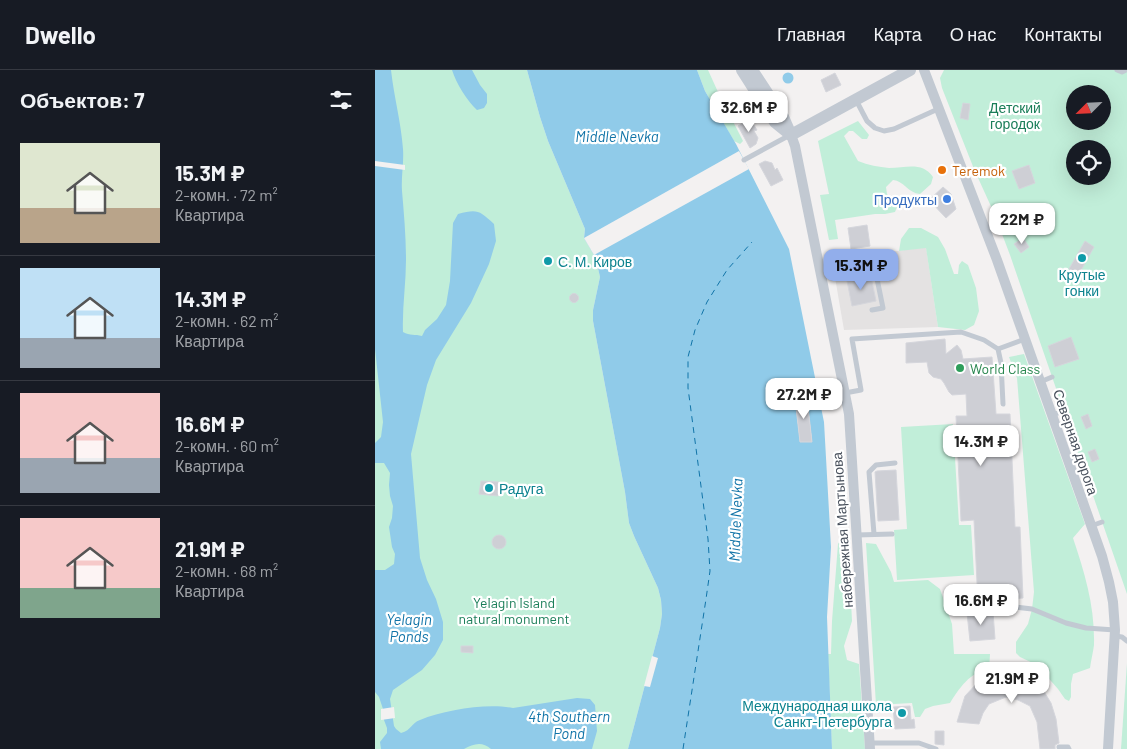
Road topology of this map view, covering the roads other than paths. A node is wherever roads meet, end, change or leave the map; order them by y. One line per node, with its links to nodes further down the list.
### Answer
1 (742, 70): 9 (street)
2 (752, 70): 9 (street, набережная Мартынова)
3 (910, 70): 7 (street)
4 (924, 70): 8 (street, Северная дорога)
5 (1117, 70): 6 (lane)
6 (1126, 70)
7 (855, 100): 8 (lane); 9 (street)
8 (938, 109): 13 (street, Северная дорога)
9 (791, 135): 10 (lane); 11 (street, набережная Мартынова)
10 (744, 160)
11 (821, 273): 12 (lane); 17 (street, набережная Мартынова)
12 (872, 310)
13 (1025, 339): 14 (lane); 16 (street, Северная дорога)
14 (998, 349): 17 (lane); 18 (lane)
15 (1052, 377): 16 (lane)
16 (1040, 382): 20 (street, Северная дорога)
17 (845, 393): 26 (street, набережная Мартынова)
18 (1003, 404)
19 (1064, 411): 20 (lane)
20 (1052, 415): 23 (street, Северная дорога)
21 (895, 463): 24 (lane)
22 (1102, 522): 23 (lane)
23 (1091, 526): 28 (street, Северная дорога)
24 (874, 534): 25 (lane); 26 (lane)
25 (891, 534)
26 (857, 535): 30 (street, набережная Мартынова)
27 (971, 608): 28 (lane)
28 (1115, 633): 29 (lane); 34 (street, Северная дорога)
29 (1127, 640)
30 (870, 746): 32 (lane)
31 (1059, 748): 33 (lane)
32 (936, 749)
33 (1069, 749)
34 (1108, 749)

